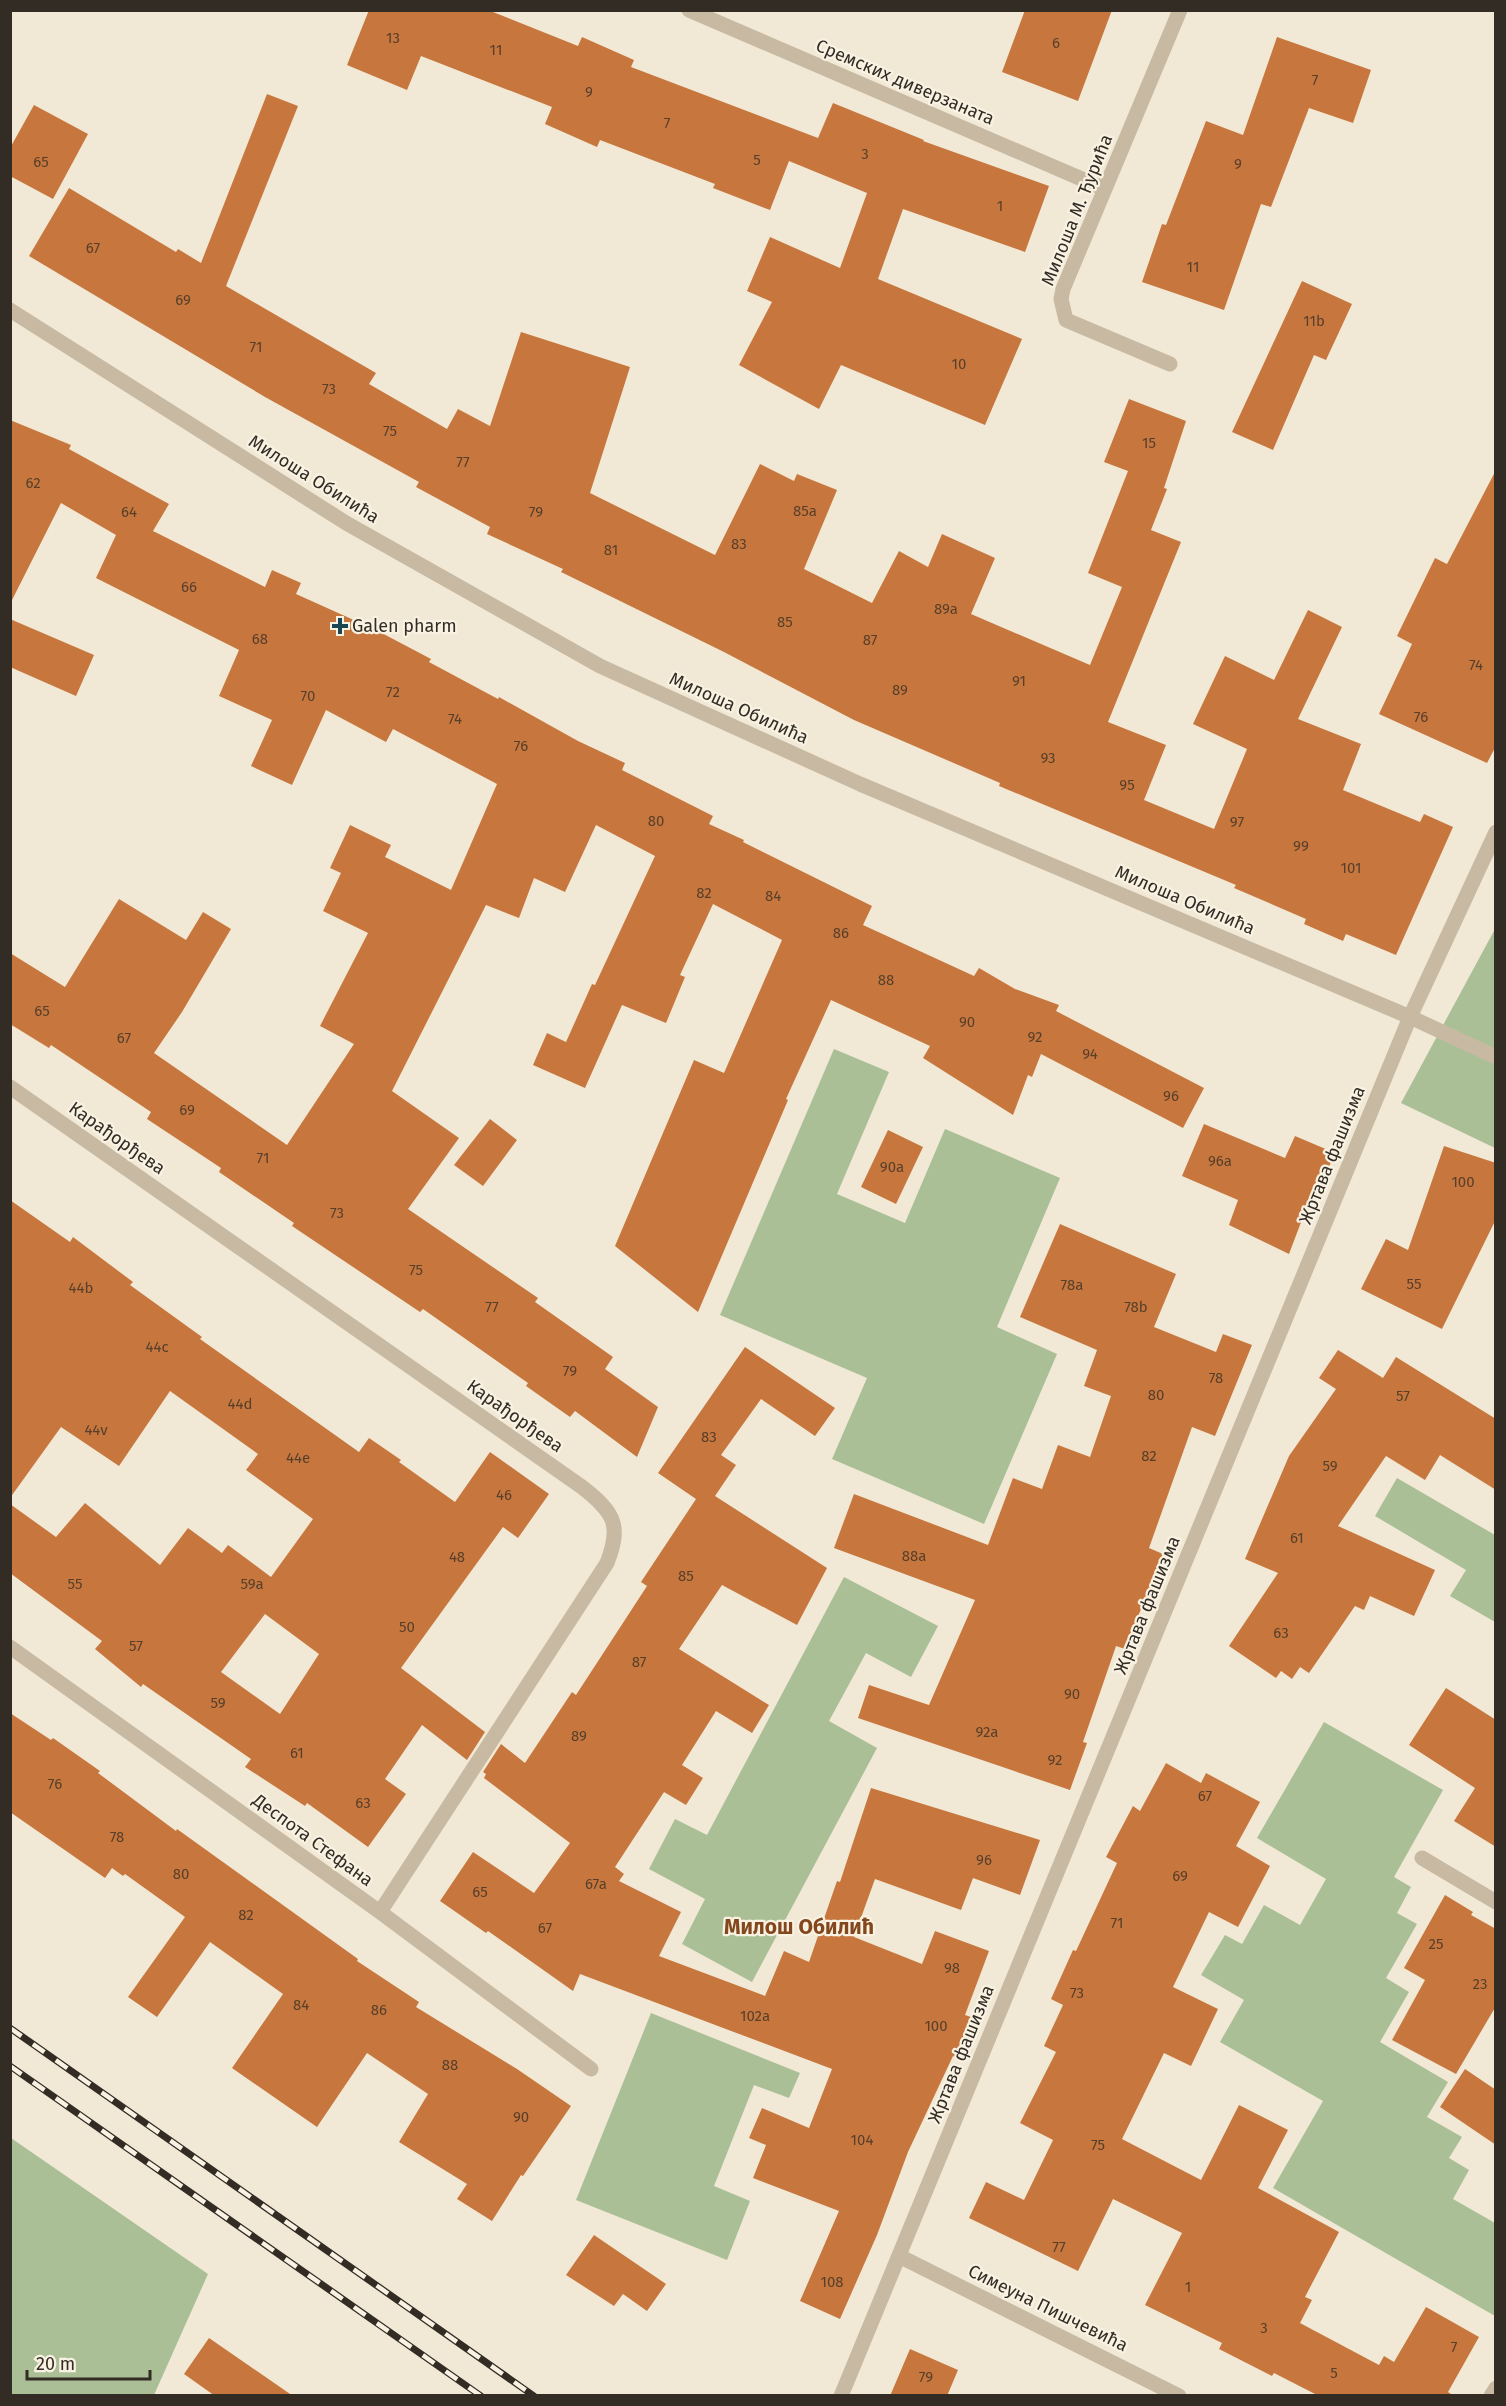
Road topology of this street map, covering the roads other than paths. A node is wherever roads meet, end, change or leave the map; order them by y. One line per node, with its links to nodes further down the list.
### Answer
1 (689, 10): 3 (street, Сремских диверзаната)
2 (1180, 10): 3 (street, Милоша М. Ђурића)
3 (1105, 189): 5 (street, Милоша М. Ђурића)
4 (10, 310): 7 (street, Милоша Обилића)
5 (1170, 364)
6 (1496, 832): 7 (street, Жртава фашизма)
7 (1410, 1017): 8 (street, Милоша Обилића); 15 (street, Жртава фашизма)
8 (1496, 1057)
9 (10, 1087): 13 (street, Карађорђева)
10 (10, 1647): 13 (street, Деспота Стефана)
11 (1422, 1858): 12 (street)
12 (1496, 1902)
13 (380, 1912): 14 (street, Деспота Стефана)
14 (591, 2069)
15 (899, 2256): 17 (street, Жртава фашизма); 18 (street, Симеуна Пишчевића)
16 (1496, 2388): 19 (street)
17 (841, 2396)
18 (1179, 2396)
19 (1491, 2396)

